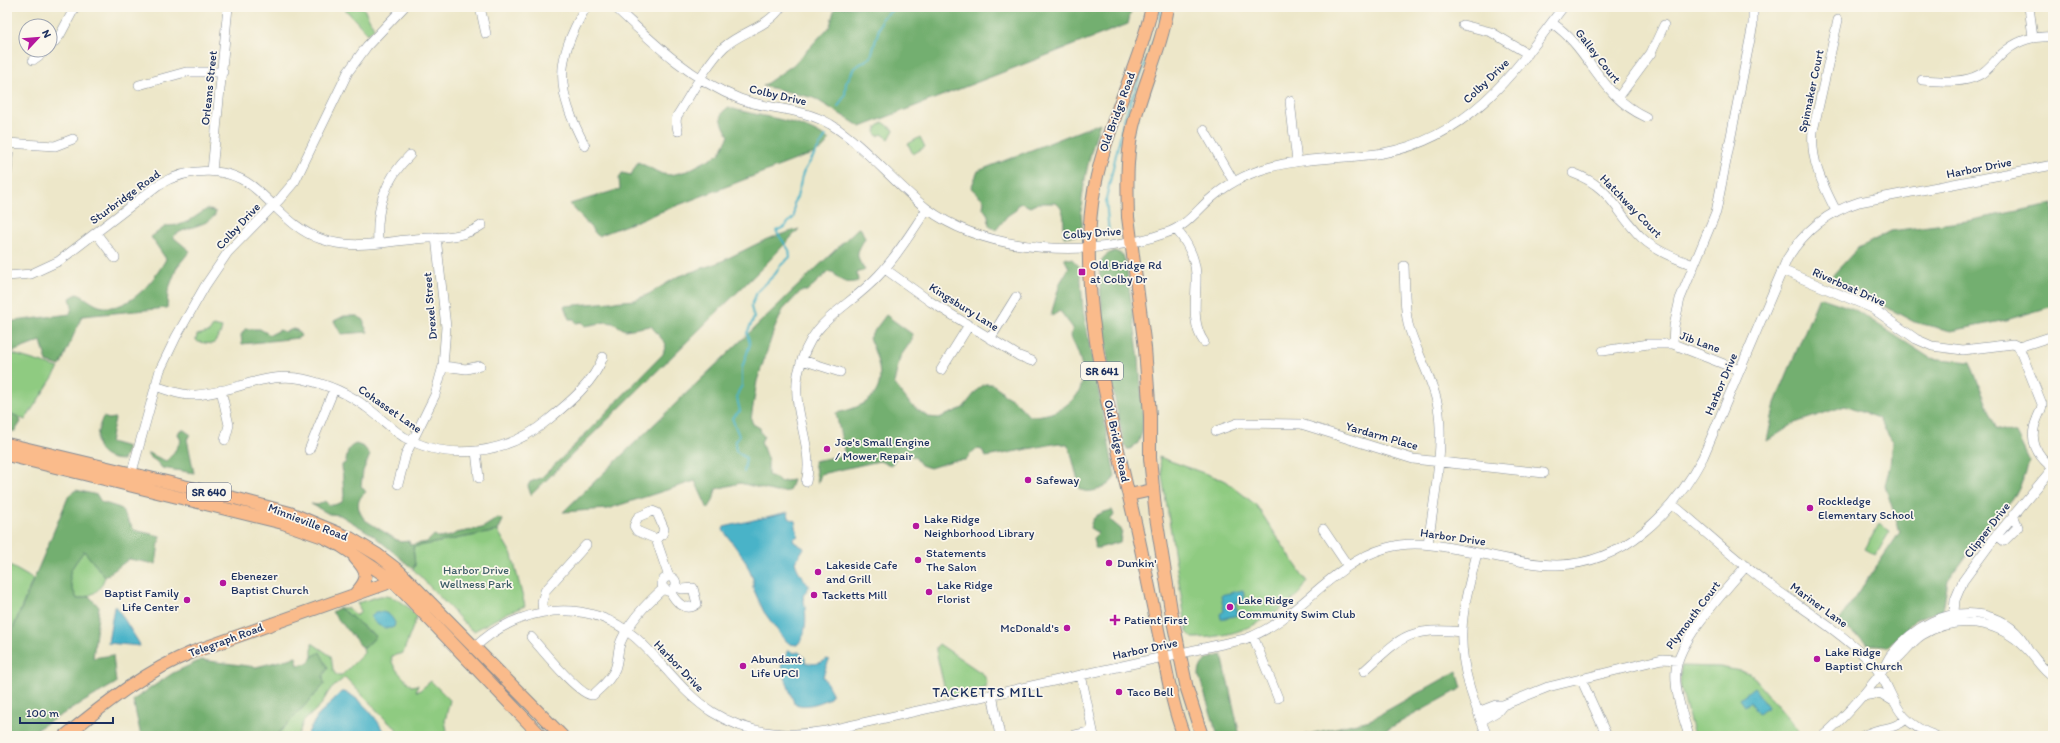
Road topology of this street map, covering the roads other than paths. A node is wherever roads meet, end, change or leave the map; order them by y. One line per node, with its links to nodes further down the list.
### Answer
1 (75, 7): 18 (street)
2 (228, 7): 24 (street, Orleans Street)
3 (404, 7): 43 (street, Colby Drive)
4 (480, 7): 17 (street)
5 (586, 7): 35 (street)
6 (615, 7): 25 (street, Colby Drive)
7 (781, 7): 25 (street)
8 (1152, 7): 52 (main road, Old Bridge Road / SR 641)
9 (1168, 7): 50 (main road, Old Bridge Road)
10 (1563, 7): 14 (street, Colby Drive)
11 (1753, 7): 54 (street)
12 (2029, 7): 19 (street)
13 (1838, 20): 45 (street, Spinnaker Court)
14 (1552, 22): 21 (street, Colby Drive); 28 (street, Galley Court)
15 (1463, 25): 21 (street)
16 (1664, 25): 28 (street)
17 (486, 34)
18 (58, 37)
19 (2033, 37): 20 (street); 26 (street)
20 (2053, 37)
21 (1528, 54): 37 (street, Colby Drive)
22 (36, 58): 23 (street)
23 (33, 60)
24 (223, 72): 27 (street); 39 (street, Orleans Street)
25 (702, 78): 32 (street); 44 (street, Colby Drive)
26 (1922, 80)
27 (139, 84)
28 (1618, 98): 30 (street, Galley Court)
29 (1290, 101): 37 (street)
30 (1646, 117)
31 (1204, 130): 42 (street)
32 (678, 131)
33 (73, 139): 34 (street)
34 (8, 144): 41 (street)
35 (585, 146)
36 (410, 155): 51 (street)
37 (1297, 162): 42 (street, Colby Drive)
38 (2053, 165): 45 (street, Harbor Drive)
39 (212, 171): 43 (street, Sturbridge Road); 48 (street, Sturbridge Road)
40 (1573, 173): 54 (street, Hatchway Court)
41 (7, 176)
42 (1234, 182): 47 (street, Colby Drive)
43 (274, 206): 51 (street, Sturbridge Road); 75 (street, Colby Drive)
44 (928, 209): 52 (street, Colby Drive); 56 (street)
45 (1836, 211): 57 (street, Harbor Drive)
46 (482, 225): 49 (street, Sturbridge Road)
47 (1176, 229): 50 (street, Colby Drive); 63 (street)
48 (96, 233): 53 (street); 58 (street, Sturbridge Road)
49 (436, 237): 51 (street, Sturbridge Road); 70 (street, Drexel Street)
50 (1131, 242): 52 (street, Colby Drive); 92 (main road, Old Bridge Road)
51 (378, 243)
52 (1089, 247): 93 (main road, Old Bridge Road / SR 641)
53 (115, 258)
54 (1694, 265): 64 (street)
55 (1404, 266): 85 (street)
56 (885, 269): 60 (street, Kingsbury Lane); 68 (street)
57 (1782, 270): 65 (street, Riverboat Drive); 73 (street, Harbor Drive)
58 (7, 276)
59 (1016, 297): 62 (street)
60 (969, 325): 62 (street, Kingsbury Lane); 72 (street)
61 (2053, 336): 65 (street)
62 (990, 339): 69 (street, Kingsbury Lane)
63 (1204, 342)
64 (1673, 344): 66 (street, Jib Lane); 73 (street, Jib Lane)
65 (2019, 347): 86 (street)
66 (1603, 351)
67 (603, 357): 83 (street, Cohasset Lane)
68 (802, 360): 74 (street); 90 (street)
69 (1032, 362)
70 (443, 366): 71 (street); 80 (street, Drexel Street)
71 (480, 366)
72 (940, 370)
73 (1739, 370): 94 (street, Harbor Drive)
74 (840, 372)
75 (155, 386): 77 (street, Cohasset Lane); 89 (street, Colby Drive)
76 (334, 389): 77 (street, Cohasset Lane); 80 (street, Cohasset Lane); 82 (street)
77 (221, 390): 79 (street)
78 (1216, 431): 85 (street, Yardarm Place)
79 (225, 440)
80 (412, 441): 83 (street, Cohasset Lane); 91 (street, Drexel Street)
81 (7, 444): 89 (main road, Minnieville Road / SR 640)
82 (309, 450)
83 (476, 451): 88 (street)
84 (7, 455): 89 (main road, Minnieville Road / SR 640)
85 (1438, 462): 87 (street, Yardarm Place); 97 (street)
86 (2053, 468): 106 (street, Clipper Drive)
87 (1544, 473)
88 (479, 478)
89 (130, 479): 99 (main road, Minnieville Road / SR 640); 103 (main road, Minnieville Road / SR 640)
90 (806, 482)
91 (398, 484)
92 (1152, 490): 93 (main road); 112 (main road, Old Bridge Road)
93 (1128, 495): 113 (main road, Old Bridge Road / SR 641)
94 (1672, 504): 100 (street, Harbor Drive); 102 (street, Mariner Lane)
95 (1323, 529): 101 (street)
96 (656, 539): 107 (street)
97 (1428, 544): 100 (street, Harbor Drive); 101 (street, Harbor Drive)
98 (586, 545): 105 (street)
99 (350, 551): 103 (main road, Minnieville Road / SR 640); 104 (main road)
100 (1477, 552): 108 (street)
101 (1348, 566): 109 (street, Harbor Drive)
102 (1746, 566): 114 (street, Plymouth Court); 116 (street, Mariner Lane)
103 (396, 576): 104 (main road, Telegraph Road); 111 (main road, Minnieville Road / SR 640); 120 (main road); 132 (main road, Minnieville Road / SR 640)
104 (354, 595): 131 (main road, Telegraph Road)
105 (543, 612): 107 (street, Harbor Drive); 111 (street, Harbor Drive)
106 (1953, 619): 116 (street); 118 (street)
107 (626, 631): 110 (street); 129 (street, Harbor Drive)
108 (1462, 632): 115 (street); 126 (street)
109 (1253, 636): 112 (street, Harbor Drive); 123 (street)
110 (530, 637)
111 (474, 648): 120 (main road, Minnieville Road / SR 640)
112 (1180, 653): 113 (street, Harbor Drive); 137 (main road, Old Bridge Road)
113 (1163, 657): 117 (street, Harbor Drive); 136 (main road, Old Bridge Road / SR 641)
114 (1678, 660): 119 (street, Plymouth Court); 140 (street)
115 (1364, 671)
116 (1883, 671): 122 (street); 124 (street, Mariner Lane)
117 (1081, 675): 121 (street, Harbor Drive); 130 (street)
118 (2053, 677)
119 (1580, 679): 125 (street, Plymouth Court); 139 (street)
120 (515, 690): 133 (main road, Minnieville Road / SR 640)
121 (992, 694): 129 (street, Harbor Drive); 134 (street)
122 (1863, 696): 124 (street); 141 (street)
123 (1278, 698)
124 (1892, 701): 127 (street, Mariner Lane)
125 (1503, 705): 126 (street, Plymouth Court); 128 (street, Plymouth Court)
126 (1478, 712): 128 (street)
127 (1906, 719): 142 (street); 143 (street, Mariner Lane)
128 (1481, 721): 138 (street)
129 (749, 733)
130 (1094, 734): 135 (street)
131 (65, 736)
132 (541, 736)
133 (562, 736)
134 (1000, 736)
135 (1071, 736)
136 (1184, 736)
137 (1202, 736)
138 (1488, 736)
139 (1607, 736)
140 (1689, 736)
141 (1824, 736)
142 (1863, 736)
143 (1936, 736)

